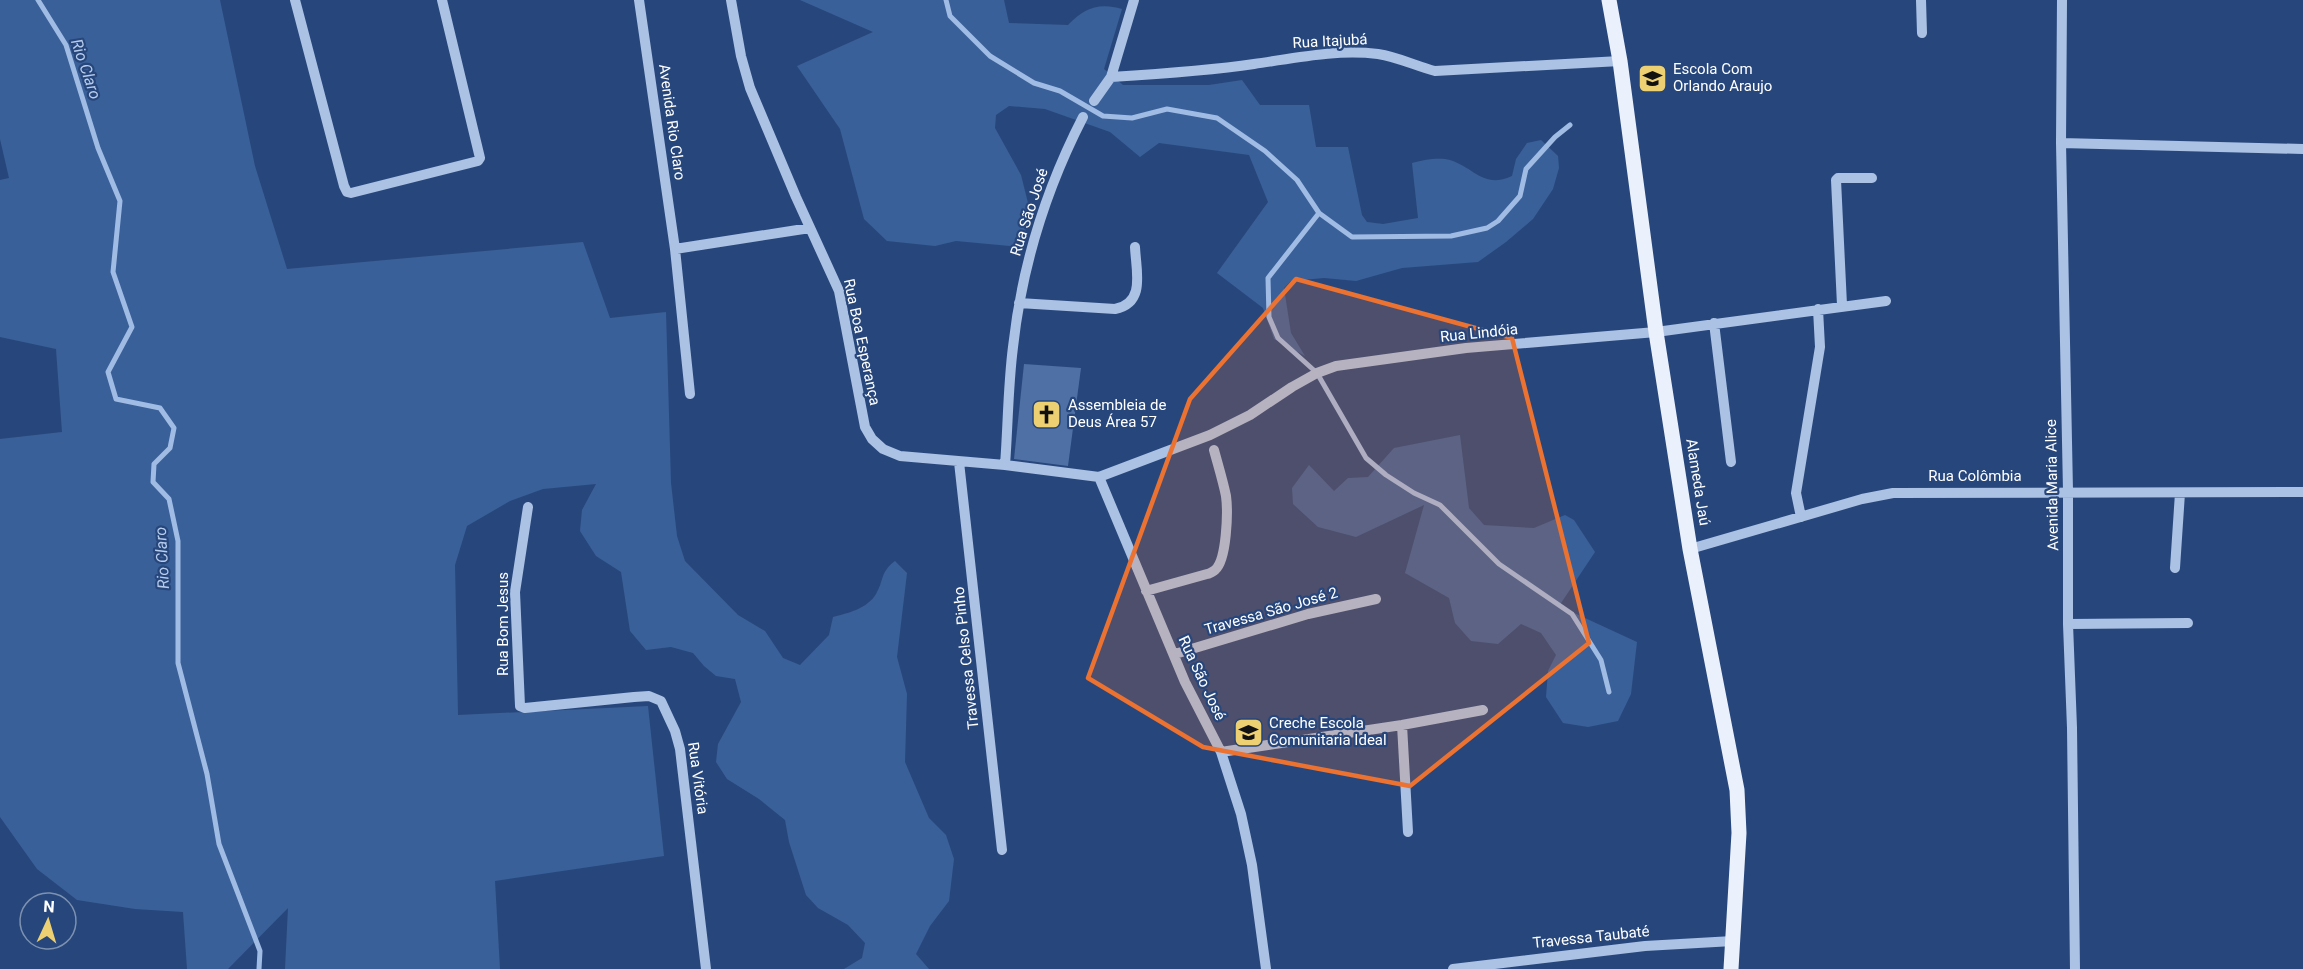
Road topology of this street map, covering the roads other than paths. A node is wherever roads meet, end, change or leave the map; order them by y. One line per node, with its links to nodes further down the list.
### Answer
1 (295, 0): 2 (street)
2 (442, 0)
3 (639, 0): 19 (street, Avenida Rio Claro)
4 (731, 0): 17 (street, Rua Boa Esperança)
5 (1134, 0): 11 (street)
6 (1609, 0): 10 (main road, Alameda Jaú)
7 (1921, 0): 9 (street)
8 (2062, 0): 14 (street, Avenida Maria Alice)
9 (1922, 33)
10 (1620, 61): 11 (street, Rua Itajubá); 25 (main road, Alameda Jaú)
11 (1112, 77): 12 (street)
12 (1095, 101)
13 (1083, 117): 21 (street, Rua São José)
14 (2061, 143): 15 (street); 32 (street, Avenida Maria Alice)
15 (2303, 150)
16 (1872, 178): 22 (street)
17 (810, 228): 19 (street); 28 (street, Rua Boa Esperança)
18 (1135, 247): 21 (street)
19 (675, 249): 26 (street, Avenida Rio Claro)
20 (1887, 301): 22 (street, Rua Lindóia)
21 (1019, 303): 30 (street, Rua São José)
22 (1842, 305): 23 (street, Rua Lindóia)
23 (1818, 309): 24 (street, Rua Lindóia); 36 (street)
24 (1714, 323): 25 (street, Rua Lindóia); 29 (street)
25 (1656, 332): 31 (street, Rua Lindóia); 37 (main road, Alameda Jaú)
26 (690, 394)
27 (1214, 450): 39 (street)
28 (959, 462): 30 (street, Rua Boa Esperança); 49 (street, Travessa Celso Pinho)
29 (1731, 462)
30 (1005, 465): 31 (street, Rua Boa Esperança)
31 (1099, 477): 39 (street, Rua São José)
32 (2068, 491): 34 (street, Rua Colômbia); 36 (street, Rua Colômbia); 42 (street, Avenida Maria Alice)
33 (2303, 492): 34 (street, Rua Colômbia)
34 (2180, 493): 38 (street)
35 (528, 507): 44 (street, Rua Bom Jesus)
36 (1801, 516): 37 (street, Rua Colômbia)
37 (1690, 549): 50 (main road, Alameda Jaú)
38 (2175, 568)
39 (1146, 591): 43 (street, Rua São José)
40 (1376, 599): 43 (street, Travessa São José 2)
41 (2188, 623): 42 (street)
42 (2068, 624): 55 (street, Avenida Maria Alice)
43 (1175, 654): 47 (street, Rua São José)
44 (520, 706): 51 (street, Rua Vitória)
45 (1483, 710): 46 (street)
46 (1402, 725): 47 (street); 48 (street)
47 (1221, 752): 52 (street, Rua São José)
48 (1408, 832)
49 (1002, 850)
50 (1733, 941): 53 (street, Travessa Taubaté); 54 (main road, Alameda Jaú)
51 (706, 969)
52 (1266, 969)
53 (1453, 969)
54 (1731, 969)
55 (2075, 969)

